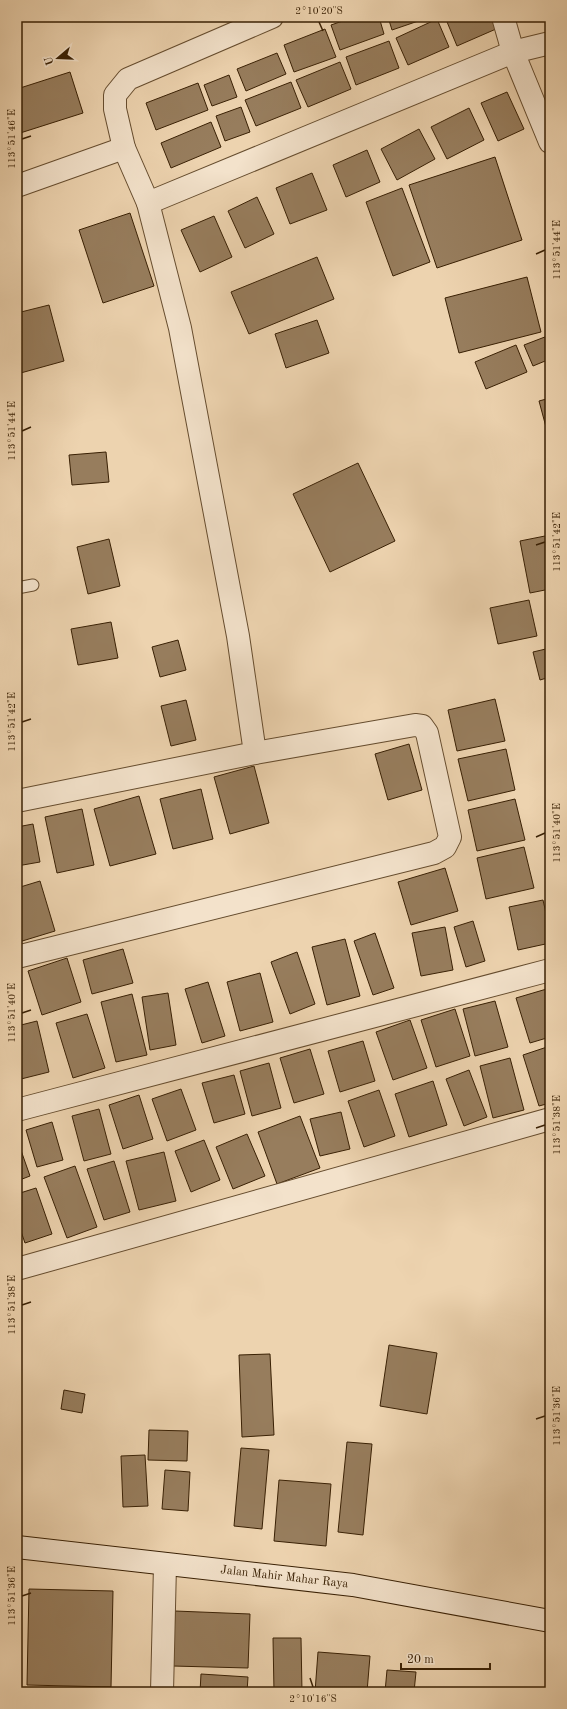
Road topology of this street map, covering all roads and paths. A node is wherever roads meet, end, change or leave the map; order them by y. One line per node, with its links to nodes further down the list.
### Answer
1 (272, 17): 6 (street)
2 (503, 17): 4 (street)
3 (550, 44): 4 (street)
4 (513, 52): 5 (street); 8 (street)
5 (550, 142)
6 (124, 148): 7 (street); 8 (street)
7 (17, 186)
8 (148, 203): 11 (street)
9 (33, 585): 10 (lane)
10 (17, 588)
11 (255, 753): 12 (street); 13 (street)
12 (17, 802)
13 (17, 957)
14 (550, 970): 15 (street)
15 (17, 1110)
16 (550, 1119): 17 (street)
17 (17, 1269)
18 (17, 1547): 19 (street, Jalan Mahir Mahar Raya)
19 (165, 1565): 20 (street, Jalan Mahir Mahar Raya); 21 (street)
20 (550, 1621)
21 (162, 1692)

